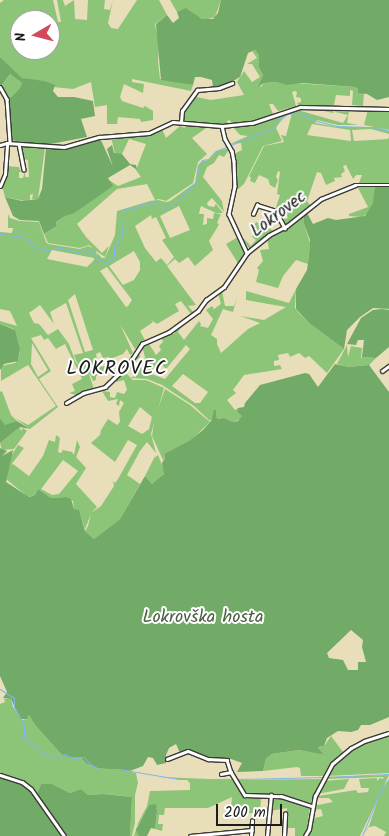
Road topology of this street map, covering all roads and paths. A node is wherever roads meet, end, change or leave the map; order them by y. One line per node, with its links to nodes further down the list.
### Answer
1 (232, 83): 4 (street)
2 (0, 86): 6 (street)
3 (389, 109): 5 (street)
4 (181, 122): 5 (street); 7 (street)
5 (222, 126): 14 (street, Lokrovec)
6 (9, 142): 7 (street); 8 (street); 11 (street)
7 (19, 143): 9 (street)
8 (0, 145)
9 (24, 170)
10 (389, 185): 13 (street, Lokrovec)
11 (0, 186)
12 (253, 214): 13 (street)
13 (285, 228): 14 (street, Lokrovec)
14 (248, 253): 17 (street)
15 (389, 366): 16 (street)
16 (382, 371)
17 (66, 403)
18 (389, 733): 24 (street)
19 (167, 759): 20 (street)
20 (231, 772): 21 (street); 23 (street)
21 (221, 774)
22 (0, 776): 28 (street)
23 (271, 795): 24 (street); 31 (street)
24 (312, 806): 33 (street)
25 (285, 814): 32 (street)
26 (252, 820): 27 (street)
27 (252, 830): 29 (street); 30 (street)
28 (64, 836)
29 (190, 836)
30 (251, 836)
31 (267, 836)
32 (284, 836)
33 (305, 836)

